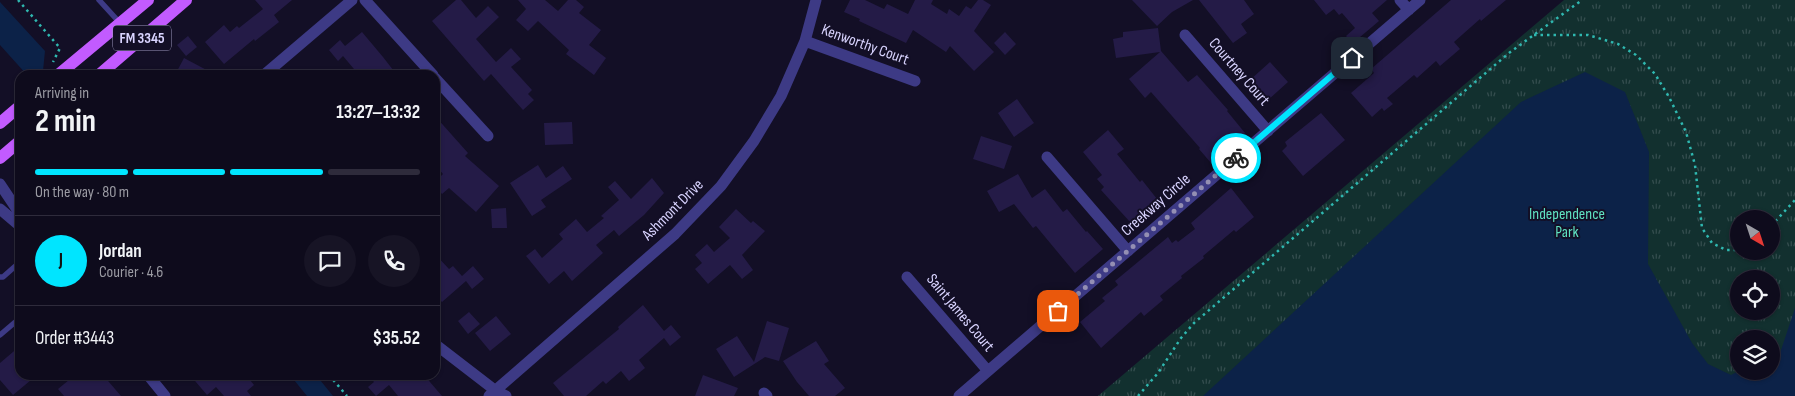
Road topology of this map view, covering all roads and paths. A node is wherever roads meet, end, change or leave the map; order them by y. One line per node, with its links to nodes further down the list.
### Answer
1 (18, 0): 16 (path)
2 (99, 0): 12 (lane)
3 (186, 0): 18 (main road, FM 3345)
4 (352, 0): 19 (street)
5 (365, 0): 20 (street)
6 (816, 0): 15 (street, Ashmont Drive)
7 (1400, 0): 11 (street)
8 (1420, 0): 11 (street, Creekway Circle)
9 (1582, 0): 14 (path)
10 (144, 1): 12 (main road, FM 3345)
11 (1409, 10): 25 (street, Creekway Circle)
12 (120, 23): 17 (main road, FM 3345)
13 (1185, 35): 25 (street, Courtney Court)
14 (1533, 35): 36 (path); 51 (path)
15 (805, 41): 21 (street, Kenworthy Court); 47 (street, Ashmont Drive)
16 (57, 70)
17 (58, 70)
18 (105, 70)
19 (270, 70)
20 (429, 70)
21 (915, 81)
22 (440, 83): 26 (street)
23 (15, 110): 24 (main road)
24 (0, 123)
25 (1268, 130): 37 (street, Creekway Circle)
26 (488, 136)
27 (15, 145): 29 (main road)
28 (1046, 157): 37 (street)
29 (0, 158)
30 (0, 184): 32 (street)
31 (1795, 200): 34 (path)
32 (15, 206)
33 (0, 209): 35 (street)
34 (1780, 216)
35 (15, 222)
36 (1730, 250)
37 (1128, 251): 44 (street, Creekway Circle)
38 (15, 269): 40 (lane)
39 (907, 277): 44 (street, Saint James Court)
40 (1, 278)
41 (15, 322): 42 (lane)
42 (0, 335)
43 (440, 348): 47 (street)
44 (988, 371): 50 (street, Creekway Circle)
45 (152, 380): 48 (street)
46 (333, 380): 49 (path)
47 (497, 394)
48 (165, 396)
49 (347, 396)
50 (959, 396)
51 (1138, 396)

